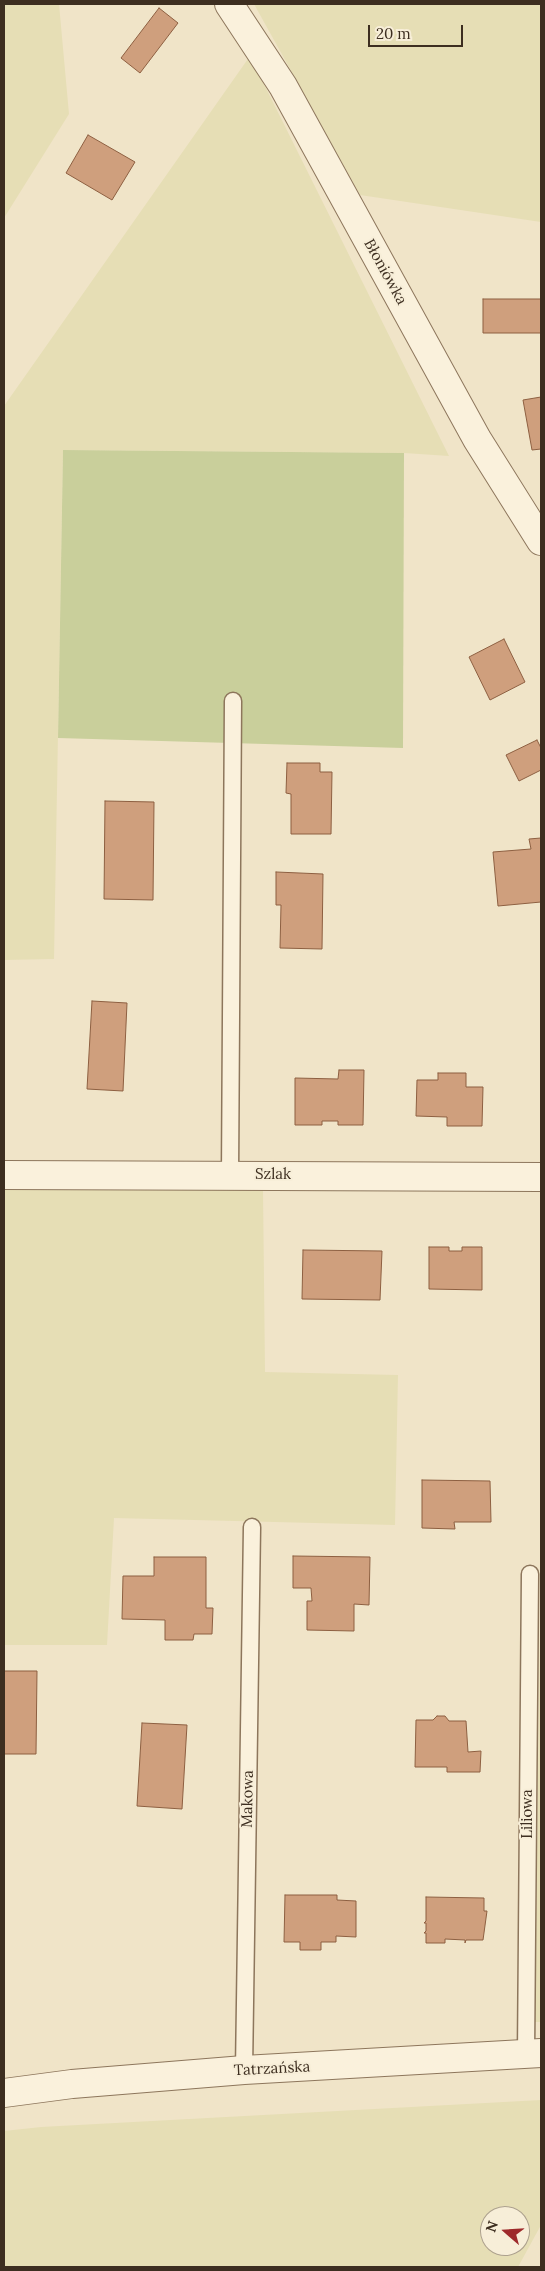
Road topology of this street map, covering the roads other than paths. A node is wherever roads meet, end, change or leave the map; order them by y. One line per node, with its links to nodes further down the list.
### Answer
1 (229, 4): 2 (street, Błoniówka)
2 (541, 541)
3 (233, 701): 5 (lane)
4 (4, 1175): 5 (street, Szlak)
5 (230, 1175): 6 (street, Szlak)
6 (541, 1177)
7 (252, 1527): 10 (lane, Makowa)
8 (530, 1574): 9 (lane, Liliowa)
9 (533, 2054): 10 (street, Tatrzańska)
10 (244, 2070): 11 (street, Tatrzańska)
11 (4, 2093)

